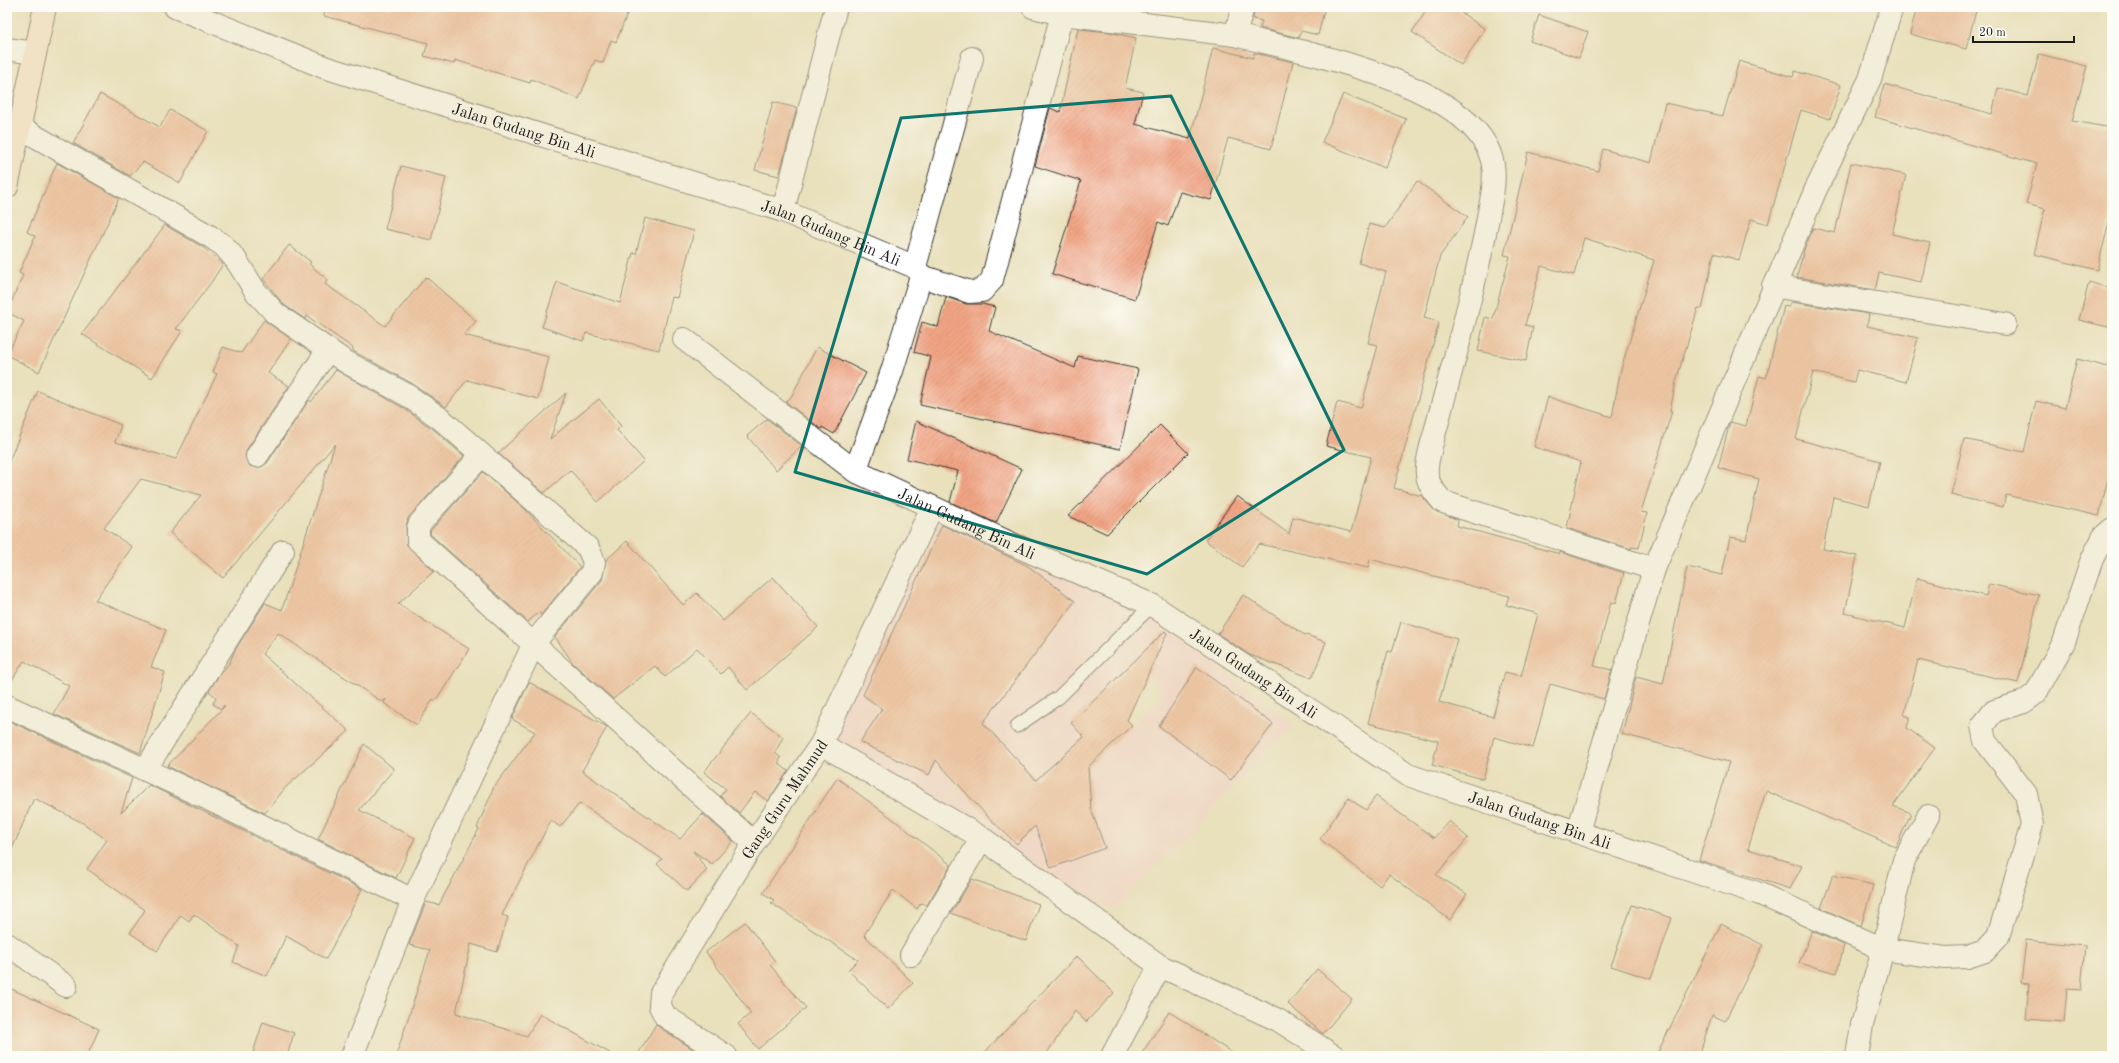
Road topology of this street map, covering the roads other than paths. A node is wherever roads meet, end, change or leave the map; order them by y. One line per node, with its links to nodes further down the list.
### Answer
1 (45, 7): 10 (street)
2 (175, 7): 14 (street, Jalan Gudang Bin Ali)
3 (836, 7): 14 (street)
4 (1033, 7): 7 (street)
5 (1243, 7): 8 (street)
6 (1892, 7): 16 (street)
7 (1062, 14): 8 (street); 15 (street, Jalan Gudang Bin Ali)
8 (1235, 35): 26 (street)
9 (7, 49): 10 (street)
10 (35, 53): 12 (street)
11 (972, 58): 15 (street)
12 (21, 128): 13 (street); 19 (street)
13 (7, 187)
14 (783, 211): 15 (street, Jalan Gudang Bin Ali)
15 (918, 272): 22 (street)
16 (1773, 286): 17 (street); 26 (street)
17 (2005, 324)
18 (684, 339): 22 (street, Jalan Gudang Bin Ali)
19 (328, 350): 20 (street); 21 (street)
20 (258, 456)
21 (481, 456): 28 (street); 28 (street)
22 (855, 472): 23 (street, Jalan Gudang Bin Ali)
23 (932, 507): 27 (street, Jalan Gudang Bin Ali); 31 (street, Gang Guru Mahmud)
24 (2112, 528): 39 (street, Jalan Gudang Bin Ali)
25 (283, 551): 32 (street)
26 (1654, 569): 34 (street)
27 (1152, 605): 30 (lane); 34 (street, Jalan Gudang Bin Ali)
28 (534, 643): 36 (street); 37 (street)
29 (7, 706): 32 (street)
30 (1016, 726)
31 (821, 744): 35 (street); 36 (street, Gang Guru Mahmud)
32 (145, 770): 37 (street)
33 (1928, 816): 39 (street)
34 (1578, 832): 39 (street, Jalan Gudang Bin Ali)
35 (982, 838): 40 (street); 41 (street)
36 (754, 843): 44 (street, Gang Guru Mahmud)
37 (413, 900): 43 (street)
38 (7, 944): 42 (street)
39 (1883, 949): 47 (street)
40 (911, 955)
41 (1160, 966): 45 (street); 46 (street)
42 (66, 986)
43 (352, 1056)
44 (726, 1056)
45 (1112, 1056)
46 (1334, 1056)
47 (1857, 1056)

